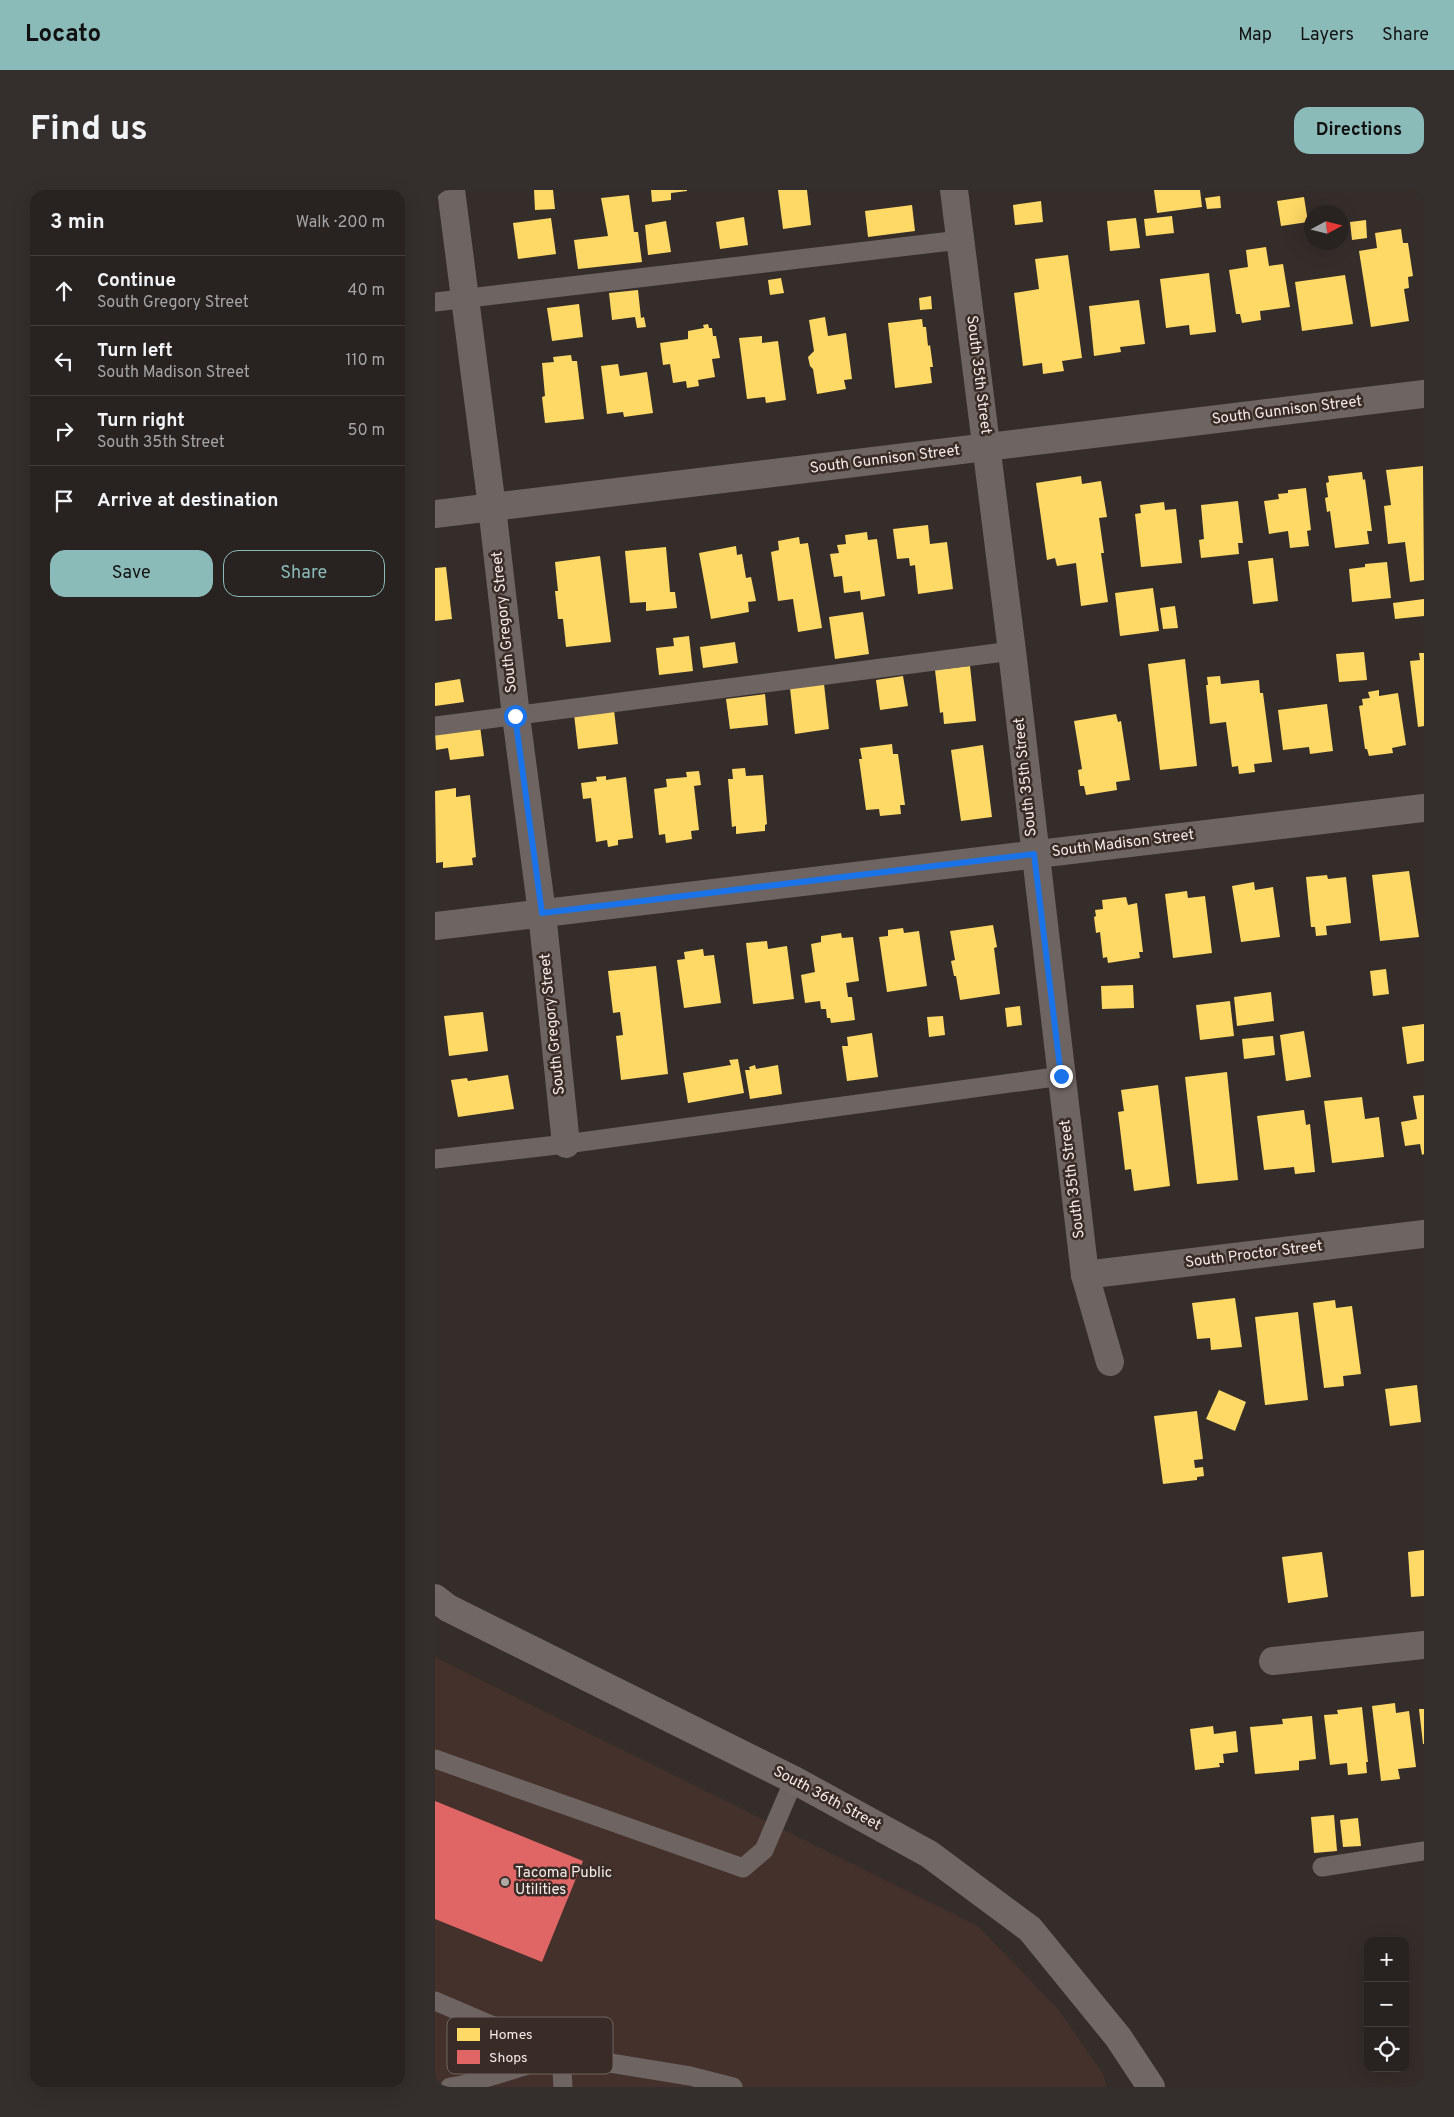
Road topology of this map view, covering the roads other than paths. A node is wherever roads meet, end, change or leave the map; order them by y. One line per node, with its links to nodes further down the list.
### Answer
1 (451, 190): 4 (street, South Gregory Street)
2 (954, 190): 3 (street, South 35th Street)
3 (961, 240): 4 (lane); 7 (street, South 35th Street)
4 (465, 299): 5 (lane); 8 (street, South Gregory Street)
5 (435, 302)
6 (1424, 394): 7 (street, South Gunnison Street)
7 (987, 447): 8 (street, South Gunnison Street); 10 (street, South 35th Street)
8 (492, 508): 9 (street, South Gunnison Street); 11 (street, South Gregory Street)
9 (435, 514)
10 (1012, 651): 11 (lane); 14 (street, South 35th Street)
11 (515, 716): 12 (lane); 15 (street, South Gregory Street)
12 (435, 726)
13 (1424, 808): 14 (street, South Madison Street)
14 (1034, 854): 15 (street, South Madison Street); 17 (street, South 35th Street)
15 (542, 913): 16 (street, South Madison Street); 18 (street, South Gregory Street)
16 (435, 926)
17 (1061, 1076): 18 (lane); 21 (street, South 35th Street)
18 (566, 1144): 19 (lane)
19 (435, 1160)
20 (1424, 1234): 21 (street, South Proctor Street)
21 (1085, 1276): 22 (street, South 35th Street)
22 (1110, 1362)
23 (435, 1598): 27 (street, South 36th Street)
24 (1424, 1645): 25 (street)
25 (1273, 1662)
26 (435, 1759): 27 (lane)
27 (793, 1780): 38 (street, South 36th Street)
28 (1424, 1851): 29 (lane)
29 (1322, 1867)
30 (435, 2001): 31 (lane)
31 (473, 2017)
32 (613, 2063): 37 (lane)
33 (497, 2074): 35 (lane)
34 (562, 2074): 36 (lane)
35 (450, 2087)
36 (563, 2087)
37 (733, 2087)
38 (1151, 2087)

